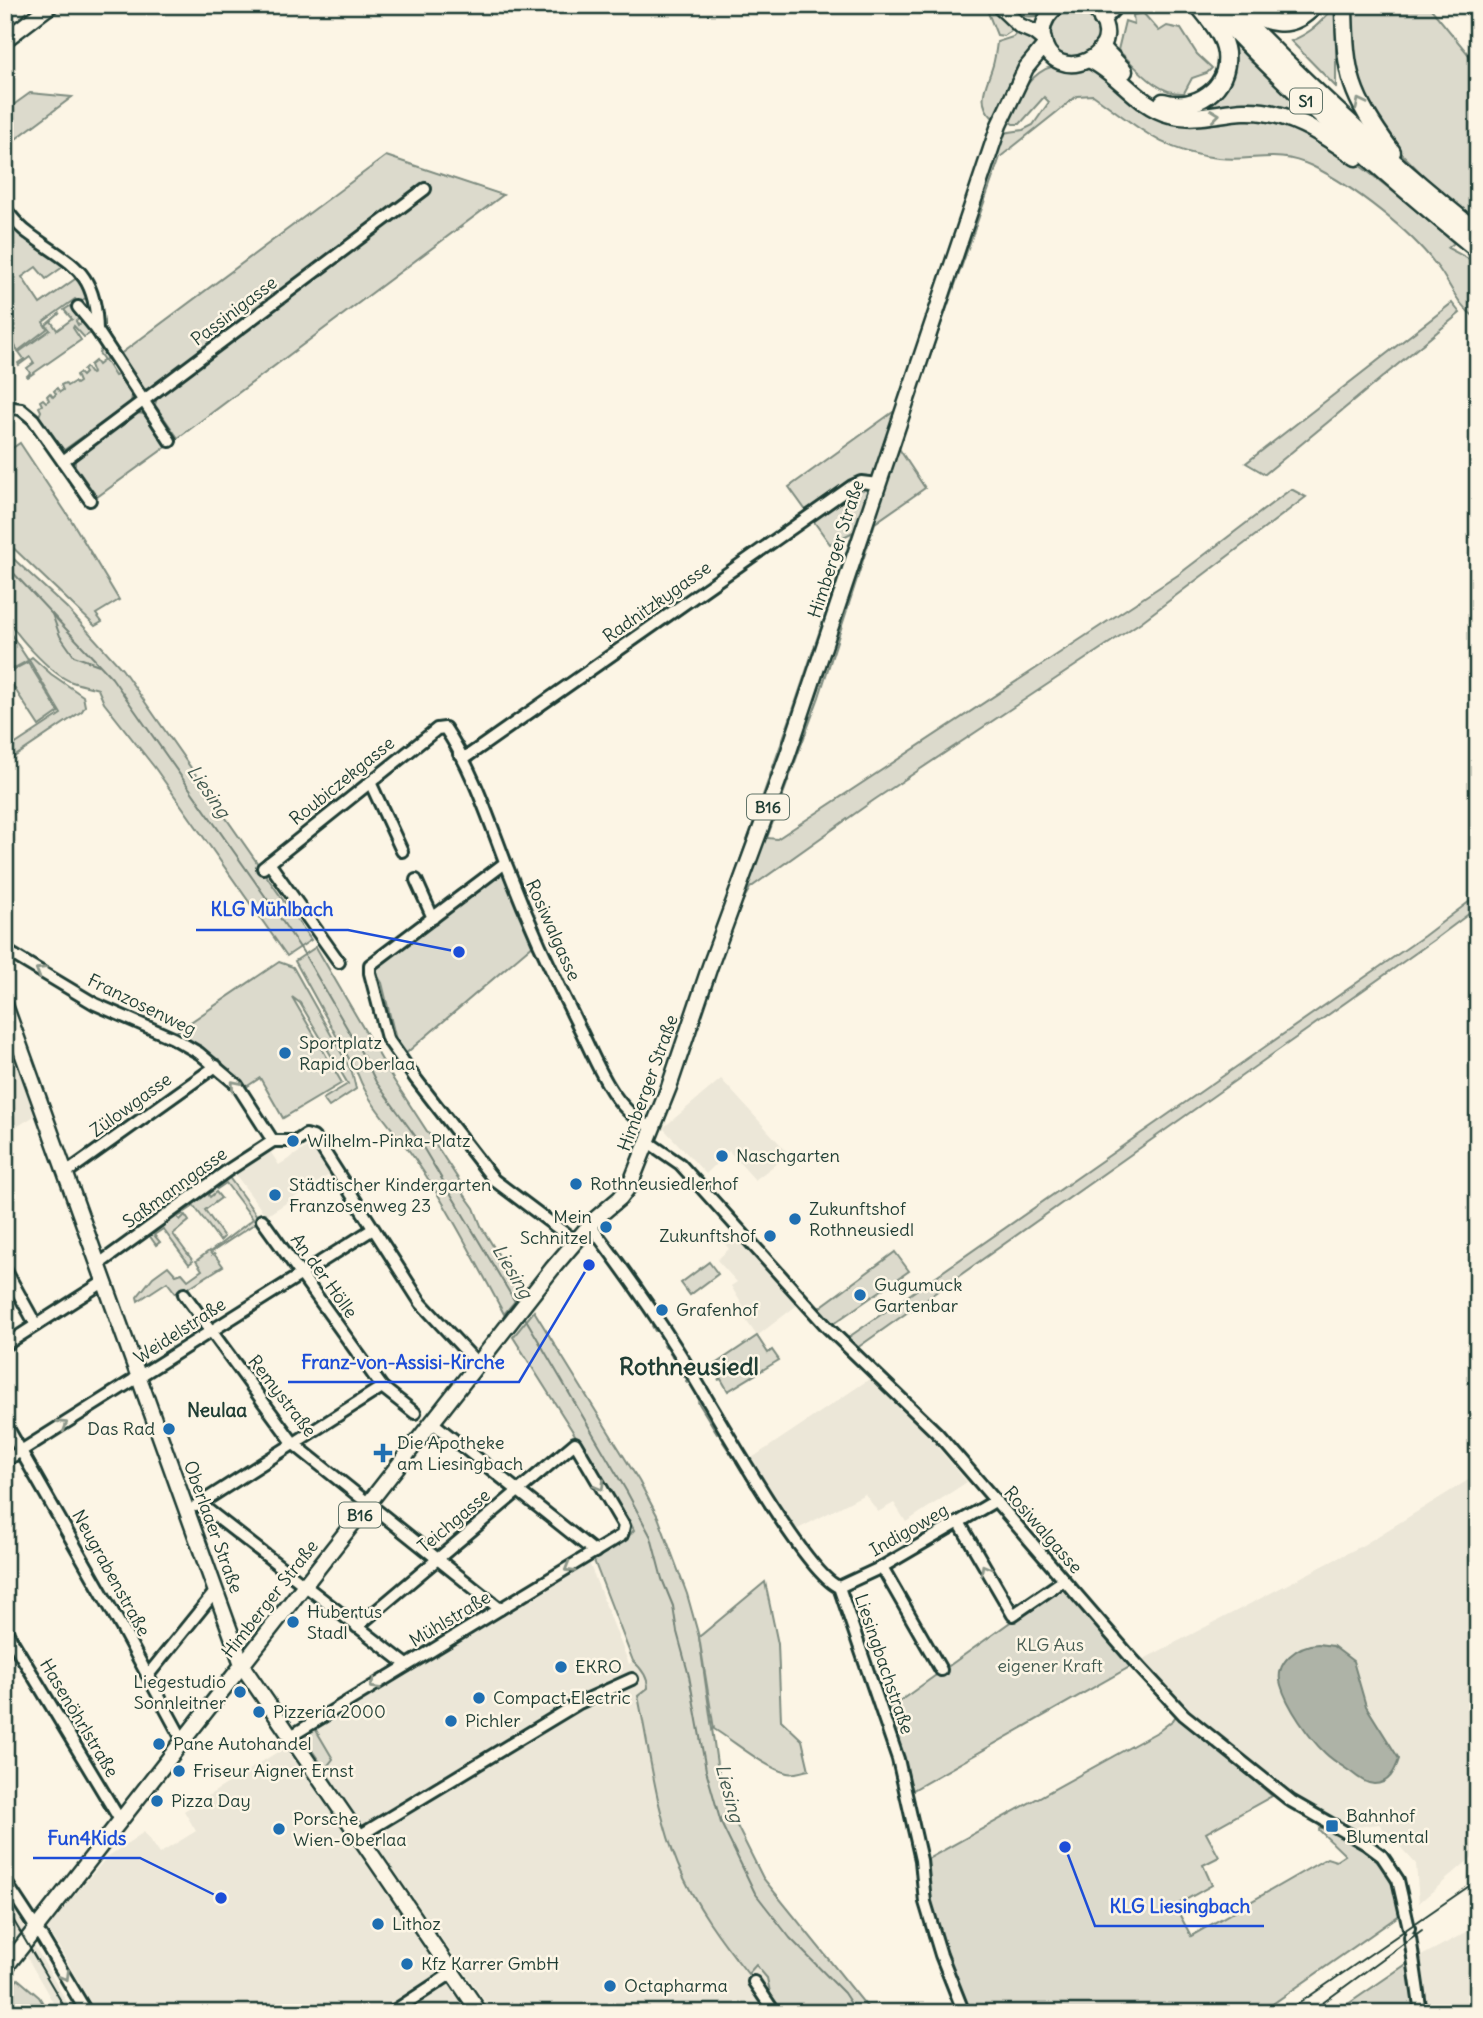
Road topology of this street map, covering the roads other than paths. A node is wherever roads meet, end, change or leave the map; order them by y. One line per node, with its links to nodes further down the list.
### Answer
1 (51, 5): 12 (main road)
2 (1115, 5): 9 (highway)
3 (1198, 5): 14 (highway)
4 (1210, 5): 17 (highway, S1)
5 (1229, 5): 17 (highway, S1)
6 (1236, 5): 7 (highway)
7 (1315, 5)
8 (1344, 5): 17 (highway, one-way to 8)
9 (1095, 9): 14 (main road)
10 (1003, 10): 11 (main road); 13 (main road)
11 (1052, 10): 13 (main road)
12 (5, 40)
13 (1044, 42): 15 (main road); 16 (main road, Himberger Straße / B16)
14 (1096, 54): 15 (main road); 17 (highway, one-way to 17)
15 (1056, 59): 16 (main road, Himberger Straße / B16)
16 (1022, 80): 28 (main road, Himberger Straße / B16)
17 (1410, 185): 20 (highway, S1); 21 (highway, S1)
18 (425, 189): 24 (street, Passinigasse)
19 (5, 209): 23 (street)
20 (1478, 233)
21 (1478, 250)
22 (78, 307): 23 (street)
23 (97, 330): 24 (street)
24 (143, 401): 26 (street); 27 (street, Passinigasse)
25 (5, 407): 27 (street)
26 (170, 441)
27 (63, 461): 29 (street)
28 (878, 484): 31 (street, Radnitzkygasse); 42 (main road, Himberger Straße / B16)
29 (90, 500)
30 (445, 728): 31 (street, Rosiwalgasse); 32 (street, Roubiczekgasse)
31 (459, 754): 34 (street, Rosiwalgasse)
32 (370, 782): 33 (street); 38 (street, Roubiczekgasse)
33 (402, 851)
34 (505, 863): 36 (street); 42 (street, Rosiwalgasse)
35 (416, 880): 36 (street)
36 (433, 918): 48 (street)
37 (5, 950): 41 (street, Franzosenweg, one-way to 37)
38 (339, 962)
39 (5, 1005): 40 (main road, Oberlaaer Straße)
40 (10, 1035): 44 (main road, Oberlaaer Straße)
41 (216, 1066): 43 (street, Franzosenweg, one-way to 41); 44 (street, Zülowgasse)
42 (650, 1135): 46 (main road, Himberger Straße / B16); 67 (street, Rosiwalgasse)
43 (272, 1142): 47 (street); 49 (street, Saßmanngasse)
44 (66, 1173): 49 (main road, Oberlaaer Straße)
45 (262, 1220): 51 (street, An der Hölle)
46 (592, 1228): 48 (main road, Himberger Straße / B16); 77 (street, Liesingbachstraße)
47 (373, 1229): 51 (street, Weidelstraße); 57 (street)
48 (575, 1241): 57 (main road, Himberger Straße / B16)
49 (99, 1264): 52 (main road, Oberlaaer Straße)
50 (5, 1269): 54 (street)
51 (302, 1275): 55 (street, Weidelstraße); 59 (street, An der Hölle)
52 (105, 1281): 54 (street); 58 (main road, Oberlaaer Straße)
53 (184, 1294): 55 (street, Remystraße)
54 (36, 1325): 56 (street)
55 (211, 1332): 58 (street, Weidelstraße); 63 (street, Remystraße)
56 (5, 1345)
57 (478, 1364): 62 (main road, Himberger Straße / B16)
58 (139, 1379): 64 (street, Weidelstraße, one-way to 58); 69 (main road, Oberlaaer Straße)
59 (382, 1387): 60 (street, An der Hölle); 63 (street)
60 (415, 1413)
61 (5, 1423): 64 (street, Neugrabenstraße)
62 (433, 1423): 66 (street); 68 (main road, Himberger Straße / B16)
63 (294, 1444): 68 (street, Remystraße); 69 (street)
64 (21, 1451): 65 (street, Weidelstraße); 85 (street, Neugrabenstraße)
65 (5, 1461)
66 (517, 1490): 71 (street, Teichgasse, one-way to 71); 72 (street); 73 (street, Teichgasse)
67 (995, 1501): 70 (street, Indigoweg); 75 (street, Rosiwalgasse)
68 (368, 1504): 73 (street, Remystraße); 76 (main road, Himberger Straße / B16)
69 (194, 1508): 76 (street); 78 (main road, Oberlaaer Straße)
70 (959, 1522): 74 (street, Indigoweg); 75 (street, one-way to 70)
71 (625, 1530): 72 (street, Mühlstraße)
72 (595, 1552): 79 (street, Mühlstraße, one-way to 79)
73 (436, 1558): 79 (street, Remystraße); 80 (street, Teichgasse)
74 (881, 1567): 77 (street, Indigoweg); 84 (street)
75 (1063, 1580): 101 (street, Rosiwalgasse)
76 (305, 1586): 80 (street); 83 (main road, Himberger Straße / B16)
77 (839, 1587): 100 (street, Liesingbachstraße)
78 (215, 1592): 83 (main road, Oberlaaer Straße); 85 (street)
79 (500, 1609): 82 (street, Mühlstraße)
80 (357, 1627): 82 (street)
81 (7, 1634): 89 (street, Hasenöhrlstraße)
82 (407, 1665): 87 (street, Mühlstraße, one-way to 87)
83 (243, 1667): 87 (main road, Oberlaaer Straße); 88 (main road, Himberger Straße / B16)
84 (941, 1670)
85 (148, 1675): 88 (street, Neugrabenstraße)
86 (632, 1679): 90 (street)
87 (290, 1735): 90 (main road, Oberlaaer Straße)
88 (183, 1741): 89 (main road, Himberger Straße / B16)
89 (120, 1821): 92 (main road, Himberger Straße / B16)
90 (359, 1836): 94 (main road, Oberlaaer Straße)
91 (5, 1881): 92 (street)
92 (39, 1933): 93 (main road, Himberger Straße / B16); 96 (street, one-way to 96)
93 (5, 1968)
94 (452, 1973): 97 (street); 98 (main road, Oberlaaer Straße)
95 (754, 1982): 99 (street)
96 (86, 2013)
97 (391, 2013)
98 (480, 2013)
99 (775, 2013)
100 (964, 2013)
101 (1421, 2013)

